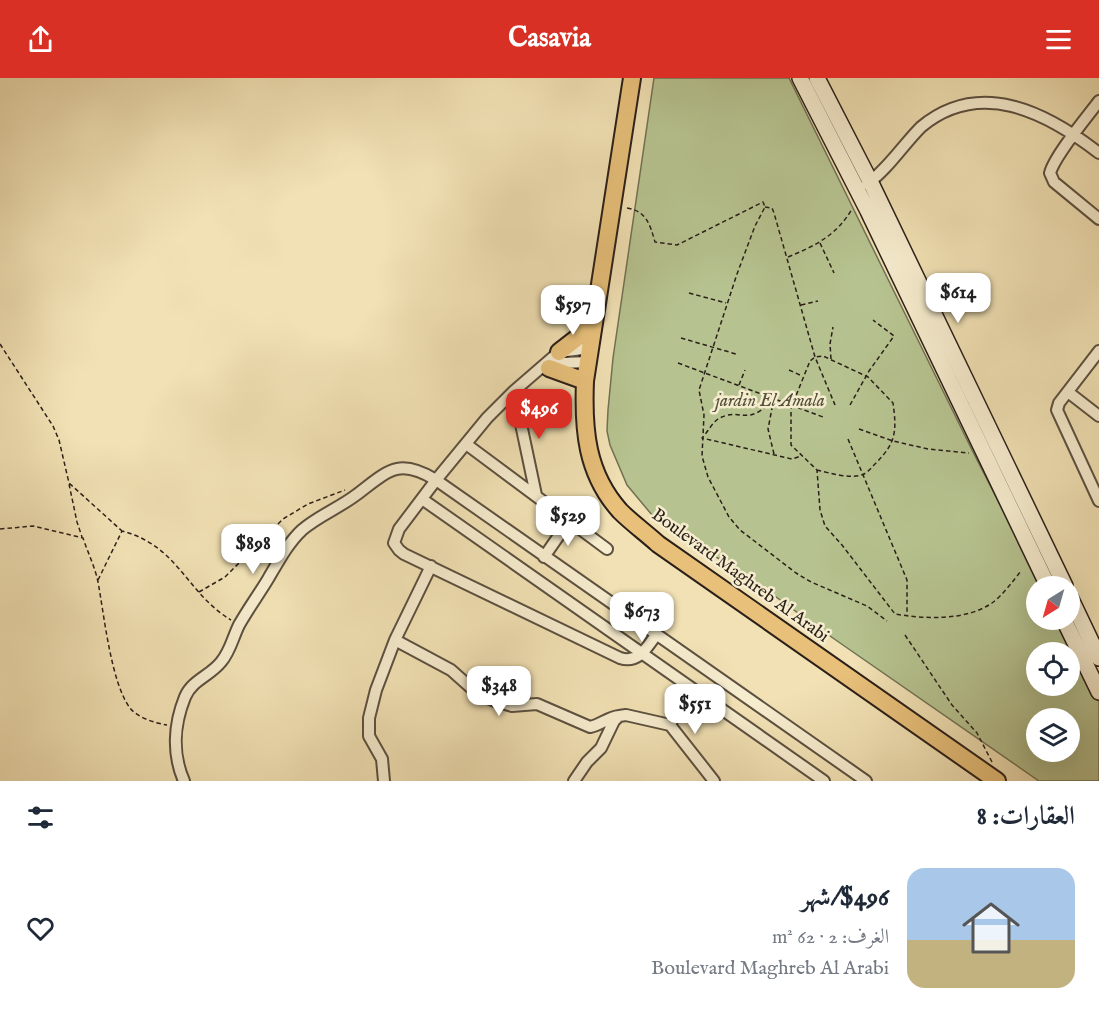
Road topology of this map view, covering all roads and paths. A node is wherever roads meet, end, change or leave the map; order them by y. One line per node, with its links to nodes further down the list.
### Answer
1 (632, 78): 9 (main road, Boulevard Maghreb Al Arabi)
2 (800, 78): 8 (street)
3 (817, 78): 7 (street)
4 (1099, 101): 5 (street)
5 (1074, 134): 6 (street); 7 (street); 11 (street)
6 (1099, 153)
7 (870, 181): 8 (street); 15 (street)
8 (857, 191): 12 (path); 17 (street)
9 (613, 205): 10 (path); 21 (main road, Boulevard Maghreb Al Arabi)
10 (765, 207): 13 (path); 19 (path)
11 (1099, 219)
12 (820, 243): 13 (path); 14 (path)
13 (787, 258): 20 (path)
14 (834, 273)
15 (923, 290): 17 (street); 76 (street)
16 (689, 293): 19 (path)
17 (908, 296): 57 (street)
18 (818, 301): 20 (path)
19 (727, 303): 26 (path)
20 (800, 305): 31 (path)
21 (595, 317): 28 (main road); 30 (main road, Boulevard Maghreb Al Arabi)
22 (873, 320): 40 (path)
23 (832, 327): 32 (path)
24 (681, 338): 26 (path)
25 (0, 344): 62 (path)
26 (714, 348): 29 (path); 37 (path)
27 (1099, 351): 44 (street)
28 (559, 352): 30 (street); 38 (street)
29 (736, 354)
30 (589, 355): 34 (street); 41 (main road, Boulevard Maghreb Al Arabi)
31 (815, 357): 32 (path); 39 (path); 47 (path)
32 (831, 360): 40 (path)
33 (678, 363): 37 (path)
34 (549, 368): 38 (street); 41 (main road)
35 (745, 370): 42 (path)
36 (789, 370): 39 (path)
37 (705, 374): 42 (path); 52 (path)
38 (531, 375): 43 (street)
39 (803, 376): 46 (path)
40 (868, 377): 48 (path); 54 (path)
41 (585, 381): 101 (main road, Boulevard Maghreb Al Arabi)
42 (739, 386): 45 (path)
43 (514, 391): 55 (street); 64 (street)
44 (1068, 392): 49 (street); 66 (street)
45 (774, 398): 46 (path); 52 (path); 56 (path)
46 (792, 405): 50 (path); 58 (path)
47 (835, 405)
48 (850, 405)
49 (1099, 416)
50 (823, 417)
51 (859, 429): 54 (path)
52 (702, 438): 56 (path); 81 (path)
53 (848, 439): 60 (path)
54 (893, 441): 57 (path); 60 (path)
55 (466, 444): 61 (street); 64 (street)
56 (774, 454): 58 (path)
57 (985, 455): 75 (street)
58 (801, 456): 59 (path)
59 (817, 470): 60 (path); 79 (path)
60 (861, 474): 79 (path)
61 (436, 480): 65 (street); 72 (street); 82 (street)
62 (69, 483): 69 (path); 70 (path)
63 (346, 489): 78 (path)
64 (536, 495): 67 (street)
65 (422, 499): 73 (street); 88 (street)
66 (1099, 501)
67 (569, 521): 71 (street); 72 (street)
68 (0, 529): 70 (path)
69 (122, 531): 77 (path); 78 (path)
70 (83, 538): 77 (path)
71 (607, 549)
72 (544, 557): 84 (street)
73 (431, 566): 86 (street); 88 (street)
74 (1021, 571): 79 (path)
75 (1043, 576)
76 (1060, 576)
77 (98, 581): 93 (path)
78 (199, 592): 82 (path)
79 (907, 616)
80 (1080, 620): 87 (street)
81 (887, 621)
82 (239, 625): 93 (street)
83 (1073, 630): 87 (street)
84 (656, 635): 88 (street); 100 (street)
85 (905, 635): 94 (path)
86 (395, 640): 91 (street); 96 (street)
87 (1094, 653): 90 (street)
88 (642, 655): 89 (street)
89 (688, 687): 92 (street); 99 (street)
90 (1099, 692)
91 (619, 716): 92 (street); 97 (street)
92 (670, 725): 98 (street)
93 (177, 726): 95 (street)
94 (992, 762)
95 (184, 781)
96 (384, 781)
97 (574, 781)
98 (714, 781)
99 (824, 781)
100 (866, 781)
101 (997, 781)

